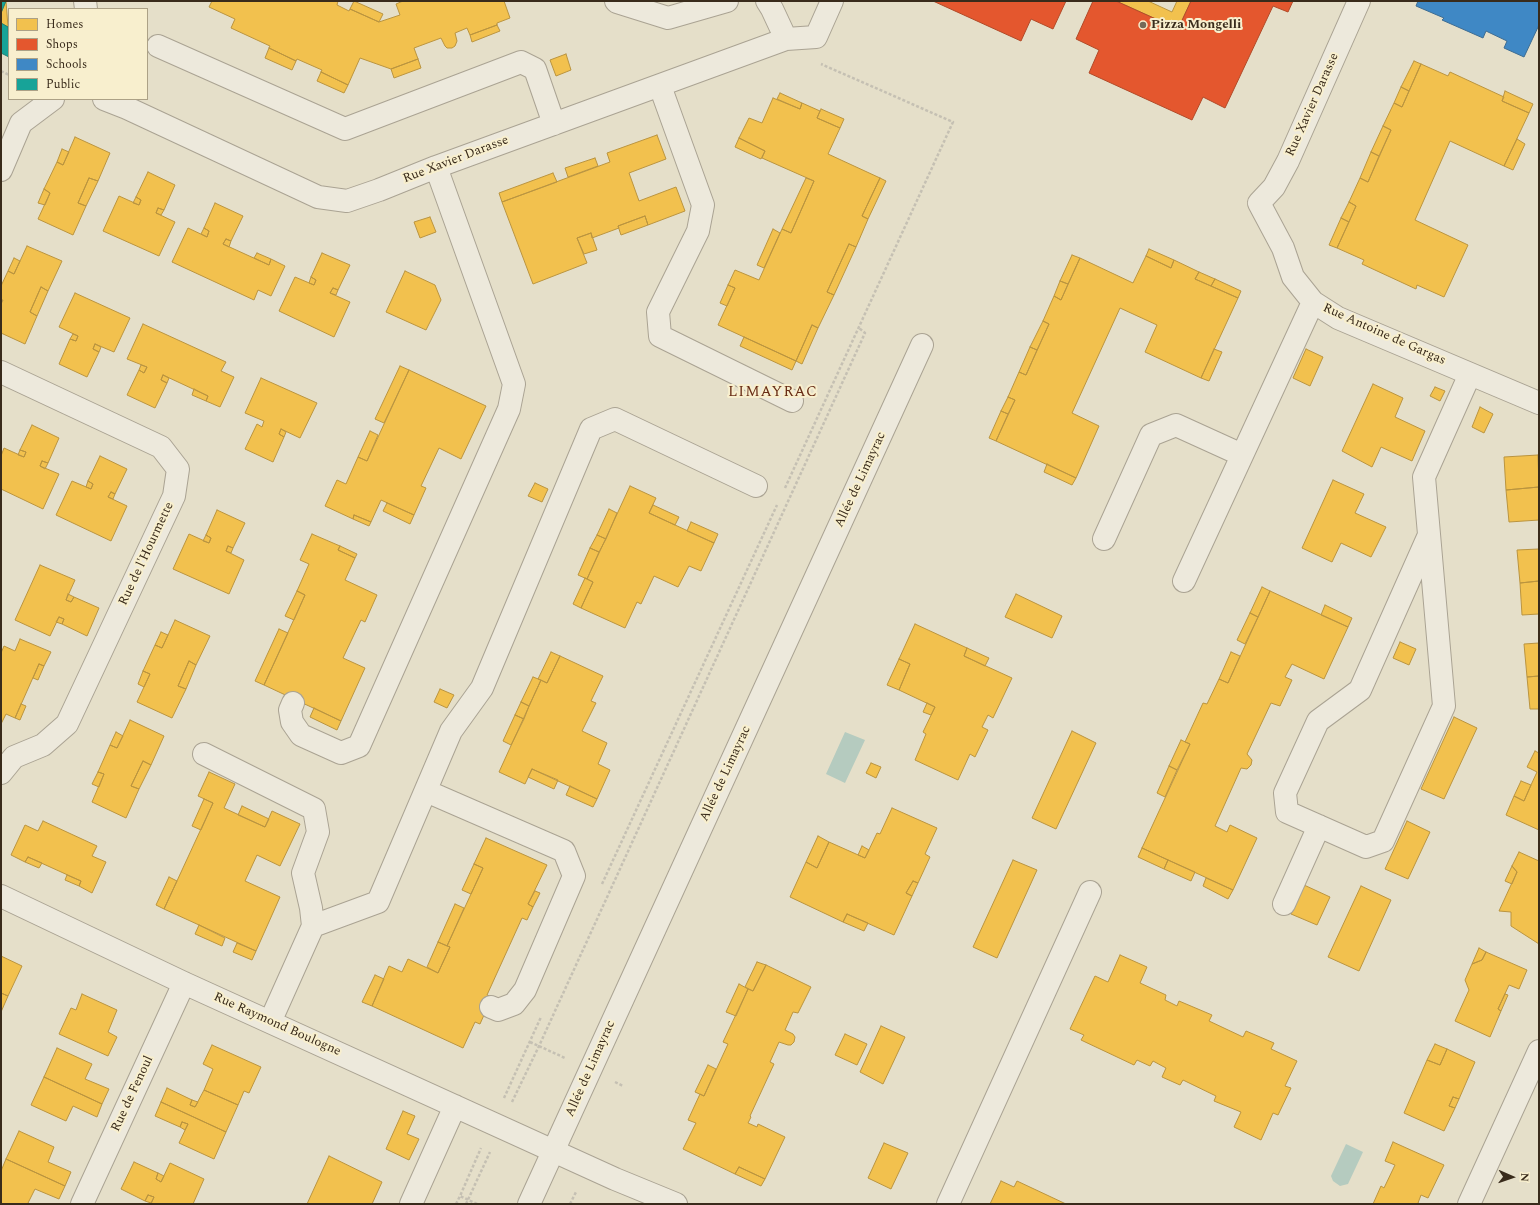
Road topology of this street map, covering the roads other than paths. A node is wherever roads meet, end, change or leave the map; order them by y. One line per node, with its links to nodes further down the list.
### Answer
1 (616, 1): 2 (street)
2 (727, 1)
3 (767, 1): 6 (street)
4 (832, 1): 6 (street, Rue Xavier Darasse)
5 (1359, 1): 14 (street, Rue Xavier Darasse)
6 (786, 39): 8 (street, Rue Xavier Darasse)
7 (158, 46): 11 (street)
8 (660, 86): 11 (street, Rue Xavier Darasse); 19 (street)
9 (52, 100): 13 (street)
10 (107, 100): 12 (street, Rue Xavier Darasse)
11 (554, 124): 12 (street, Rue Xavier Darasse)
12 (436, 167): 26 (street)
13 (1, 170)
14 (1259, 203): 15 (street, Rue Antoine de Gargas)
15 (1313, 302): 18 (street, Rue Antoine de Gargas); 21 (street)
16 (922, 344): 40 (street, Allée de Limayrac)
17 (1, 372): 28 (street, Rue de l'Hourmette)
18 (1470, 374): 20 (street, Rue Antoine de Gargas); 23 (street)
19 (792, 401)
20 (1539, 403)
21 (1242, 455): 24 (street); 25 (street)
22 (756, 486): 29 (street)
23 (1429, 535): 30 (street); 30 (street)
24 (1104, 539)
25 (1184, 581)
26 (293, 703)
27 (204, 754): 34 (street)
28 (1, 773)
29 (426, 791): 34 (street); 36 (street)
30 (1319, 826): 33 (street)
31 (1090, 892): 45 (street)
32 (1, 896): 35 (street, Rue Raymond Boulogne)
33 (1284, 904)
34 (313, 926): 37 (street)
35 (184, 983): 37 (street, Rue Raymond Boulogne); 41 (street, Rue de Fenoul)
36 (491, 1007)
37 (270, 1022): 39 (street, Rue Raymond Boulogne)
38 (1539, 1052): 46 (street)
39 (455, 1106): 40 (street, Rue Raymond Boulogne); 42 (street)
40 (554, 1151): 43 (street, Allée de Limayrac); 44 (street)
41 (82, 1204)
42 (411, 1204)
43 (529, 1204)
44 (676, 1204)
45 (948, 1204)
46 (1468, 1204)

